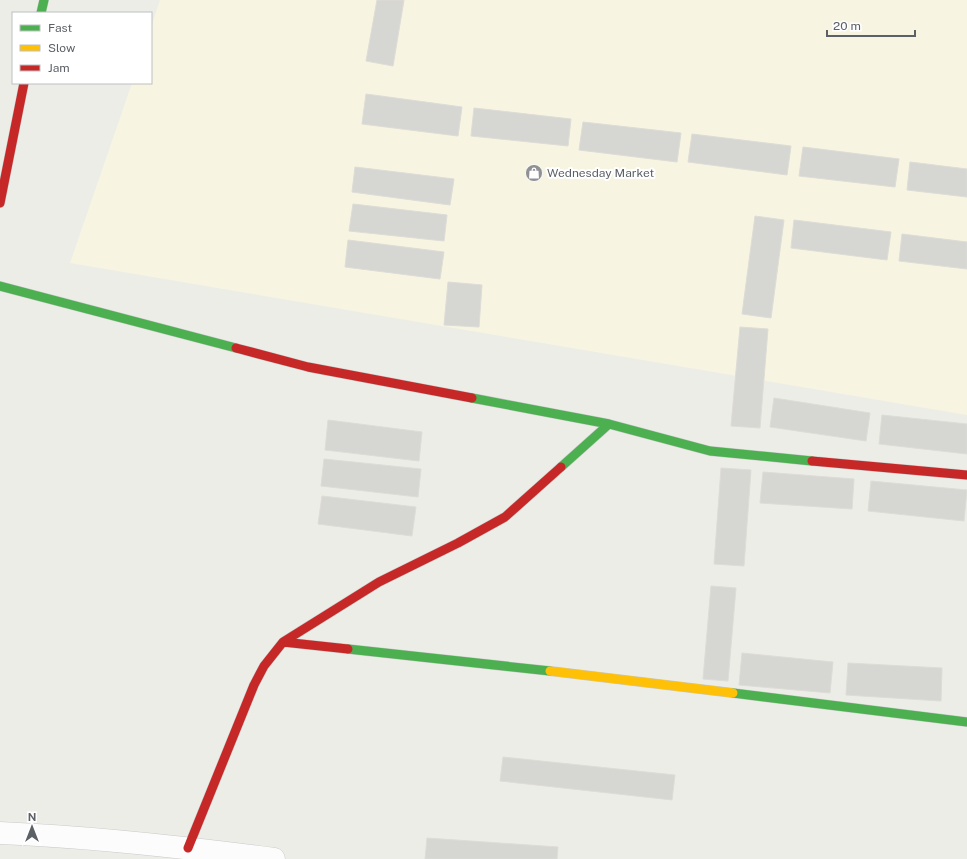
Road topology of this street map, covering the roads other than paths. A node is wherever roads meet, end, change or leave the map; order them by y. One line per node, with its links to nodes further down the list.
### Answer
1 (44, 0): 2 (main road)
2 (41, 12)
3 (24, 84): 4 (main road)
4 (0, 204)
5 (0, 286): 6 (main road)
6 (609, 424): 7 (main road); 8 (main road)
7 (967, 475)
8 (284, 642): 9 (main road); 11 (main road)
9 (967, 722)
10 (0, 833): 11 (street)
11 (188, 848): 12 (street)
12 (274, 859)

